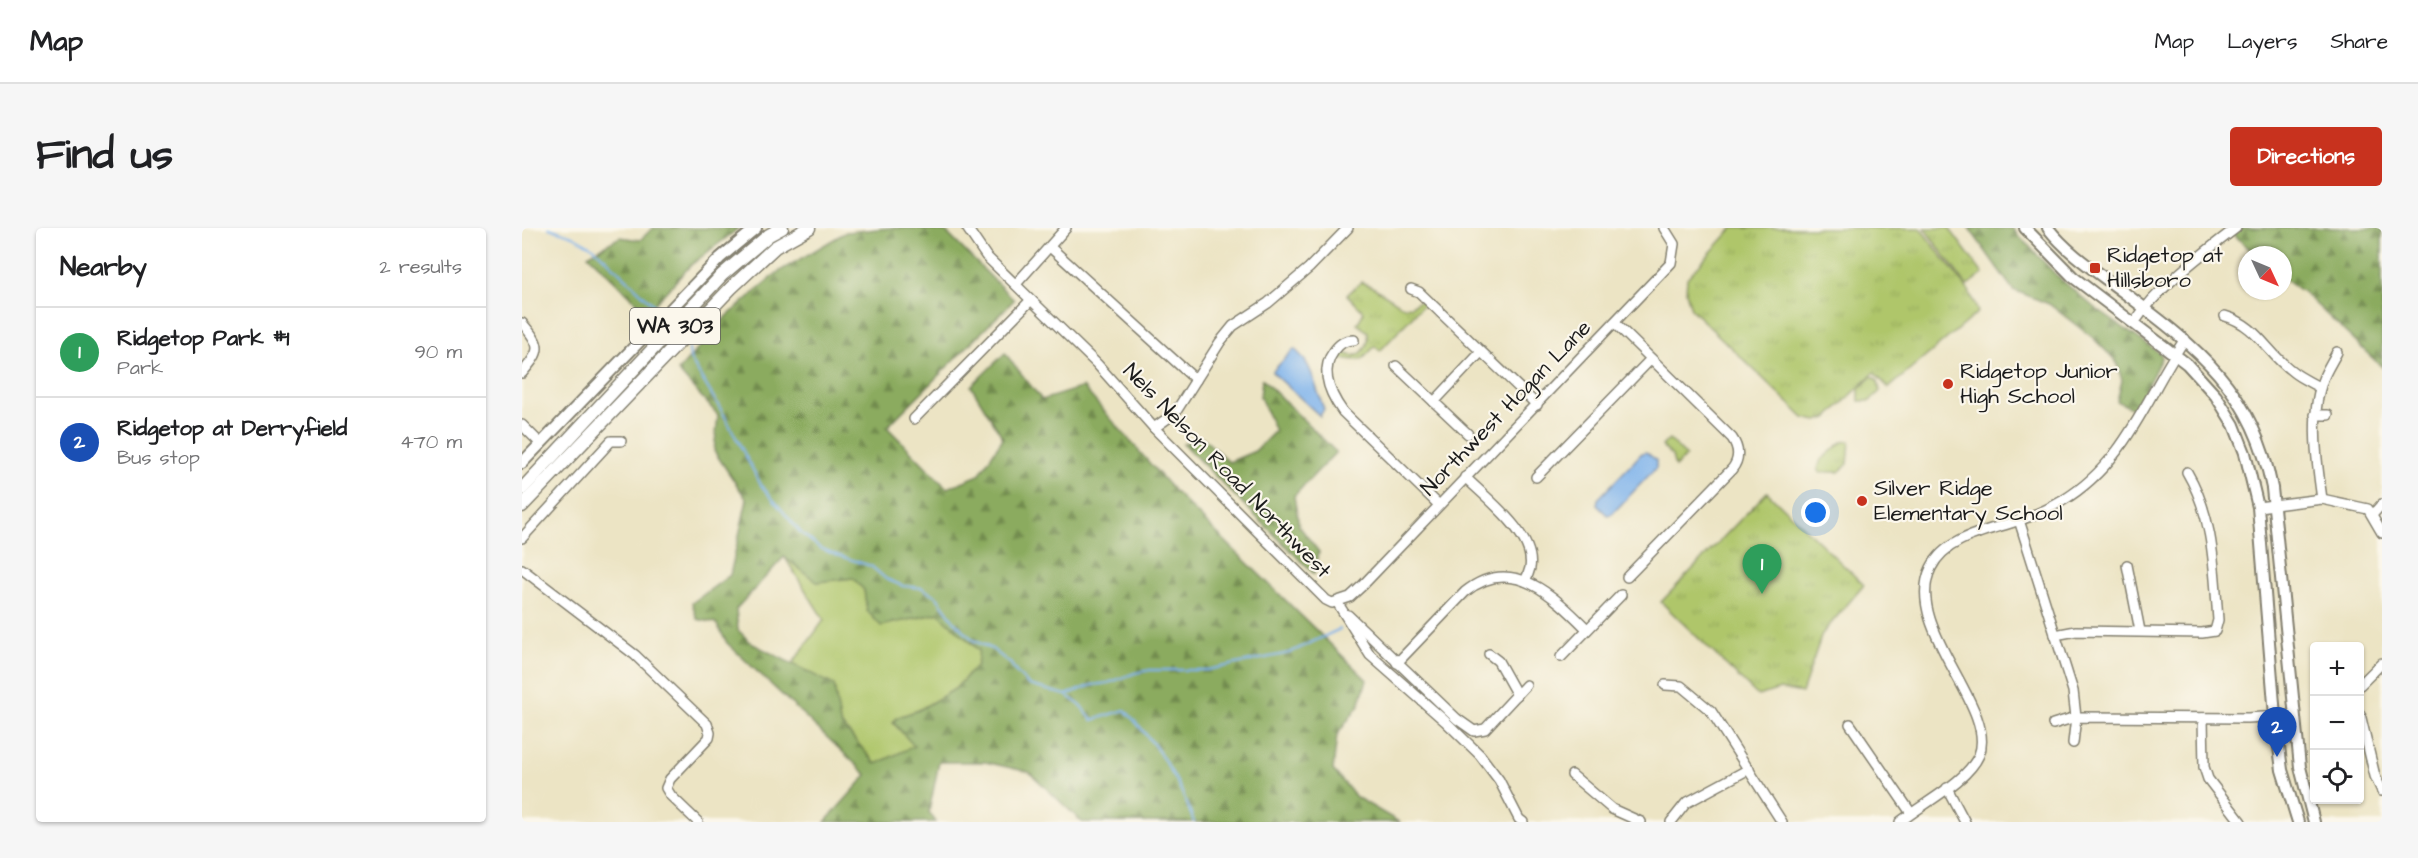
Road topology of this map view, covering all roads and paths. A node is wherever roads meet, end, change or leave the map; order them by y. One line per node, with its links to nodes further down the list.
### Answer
1 (756, 228): 39 (main road)
2 (782, 228): 44 (highway, WA 303)
3 (809, 228): 48 (highway, WA 303)
4 (967, 228): 12 (street, Nels Nelson Road Northwest)
5 (1066, 228): 11 (street)
6 (1348, 228): 28 (street)
7 (1664, 228): 18 (street, Northwest Hogan Lane)
8 (2025, 228): 19 (main road)
9 (2048, 228): 15 (main road)
10 (2236, 228): 15 (street)
11 (1050, 248): 12 (street); 28 (street)
12 (1016, 284): 14 (street, Nels Nelson Road Northwest)
13 (1411, 289): 22 (street)
14 (1031, 300): 34 (street); 36 (street, Nels Nelson Road Northwest)
15 (2144, 308): 19 (street); 20 (main road)
16 (2224, 316): 29 (street)
17 (522, 323): 27 (street)
18 (1615, 323): 25 (street); 31 (street, Northwest Hogan Lane)
19 (2134, 323): 24 (main road)
20 (2185, 339): 24 (street); 49 (main road)
21 (1354, 340): 47 (street)
22 (1481, 352): 30 (street); 31 (street)
23 (2337, 352): 29 (street)
24 (2175, 353): 50 (main road); 52 (street)
25 (1651, 358): 43 (street); 57 (street)
26 (1396, 366): 30 (street)
27 (522, 373)
28 (1196, 380): 36 (street)
29 (2320, 388): 32 (street)
30 (1434, 402): 37 (street)
31 (1537, 405): 42 (street, Northwest Hogan Lane)
32 (2315, 415): 33 (street); 45 (street)
33 (2328, 415)
34 (914, 419)
35 (522, 425): 39 (street)
36 (1154, 428): 60 (street, Nels Nelson Road Northwest)
37 (1468, 434)
38 (621, 441): 54 (street)
39 (540, 444): 40 (main road)
40 (522, 463)
41 (2187, 472): 62 (street)
42 (1465, 477): 47 (street, Northwest Hogan Lane); 58 (street)
43 (1536, 477)
44 (522, 489)
45 (2322, 499): 49 (street); 51 (street)
46 (2382, 504): 51 (street)
47 (1439, 505): 60 (street, Northwest Hogan Lane)
48 (522, 506)
49 (2275, 506): 50 (street); 72 (main road)
50 (2258, 507): 73 (main road)
51 (2373, 514): 53 (street)
52 (2019, 520): 63 (street); 82 (street)
53 (2382, 533)
54 (522, 538)
55 (2127, 565): 62 (street)
56 (522, 569): 85 (street)
57 (1627, 577)
58 (1525, 581): 61 (street); 66 (street)
59 (1621, 595): 61 (street)
60 (1339, 605): 66 (street); 86 (street, Nels Nelson Road Northwest)
61 (1587, 629): 65 (street)
62 (2140, 631): 63 (street)
63 (2055, 635): 74 (street)
64 (1489, 654): 71 (street)
65 (1561, 657)
66 (1397, 663): 71 (street)
67 (2382, 663): 68 (street)
68 (2364, 682)
69 (1526, 685): 71 (street)
70 (1665, 685): 80 (street)
71 (1517, 695)
72 (2294, 715): 73 (street); 94 (main road)
73 (2275, 716): 75 (street); 93 (main road)
74 (2076, 717): 75 (street); 77 (street); 79 (street)
75 (2203, 718): 92 (street)
76 (1850, 724): 84 (street)
77 (2053, 724)
78 (2364, 732): 83 (street)
79 (2073, 744)
80 (1749, 769): 88 (street); 89 (street)
81 (1572, 775): 87 (street)
82 (1947, 788): 84 (street); 91 (street)
83 (2382, 791)
84 (1911, 813): 90 (street)
85 (698, 822)
86 (1523, 822)
87 (1641, 822)
88 (1671, 822)
89 (1782, 822)
90 (1900, 822)
91 (1965, 822)
92 (2241, 822)
93 (2298, 822)
94 (2314, 822)

